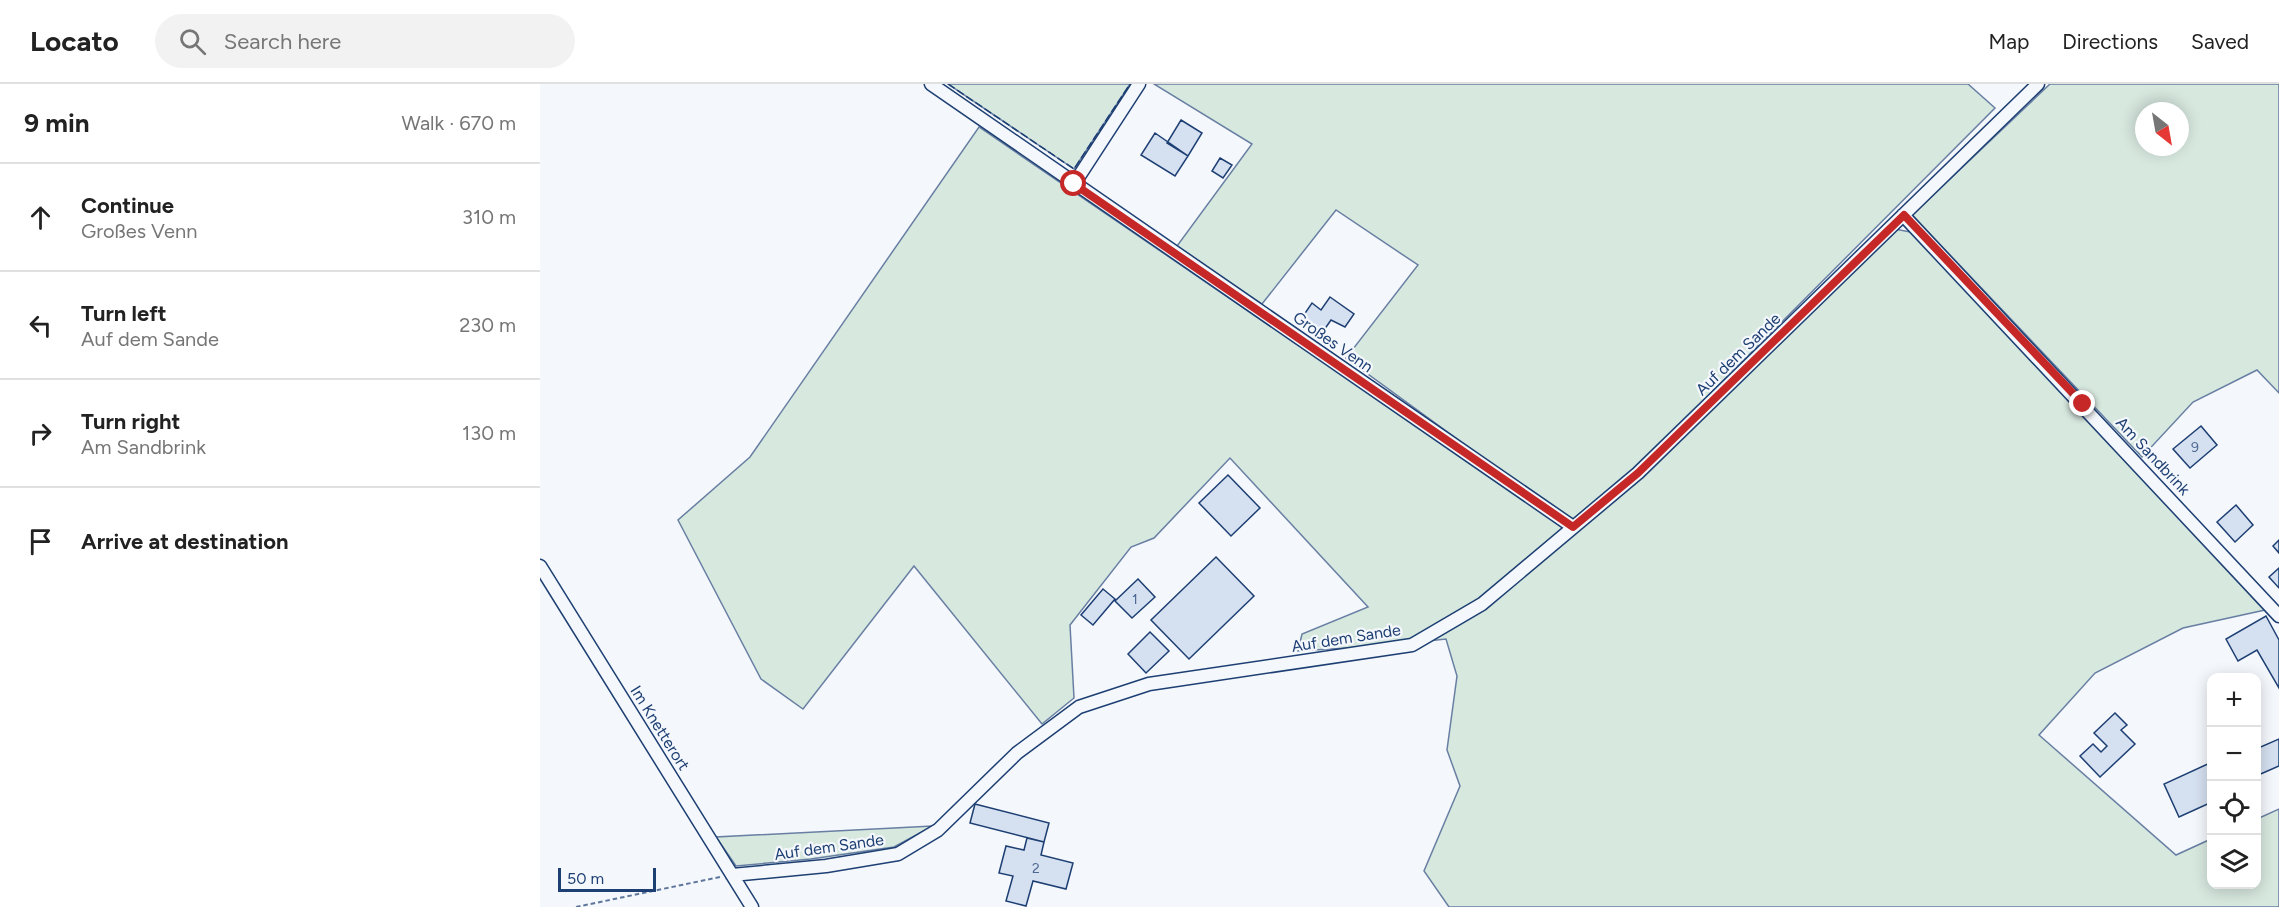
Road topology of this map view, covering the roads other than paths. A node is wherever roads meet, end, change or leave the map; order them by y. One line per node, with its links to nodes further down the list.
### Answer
1 (931, 84): 4 (street, Großes Venn)
2 (1139, 84): 4 (street)
3 (2038, 84): 5 (street, Auf dem Sande)
4 (1074, 184): 6 (street, Großes Venn)
5 (1904, 215): 6 (street, Auf dem Sande); 8 (street, Am Sandbrink)
6 (1573, 527): 9 (street, Auf dem Sande)
7 (540, 566): 9 (street, Im Knetterort)
8 (2279, 616)
9 (732, 875): 10 (street, Im Knetterort)
10 (752, 907)

